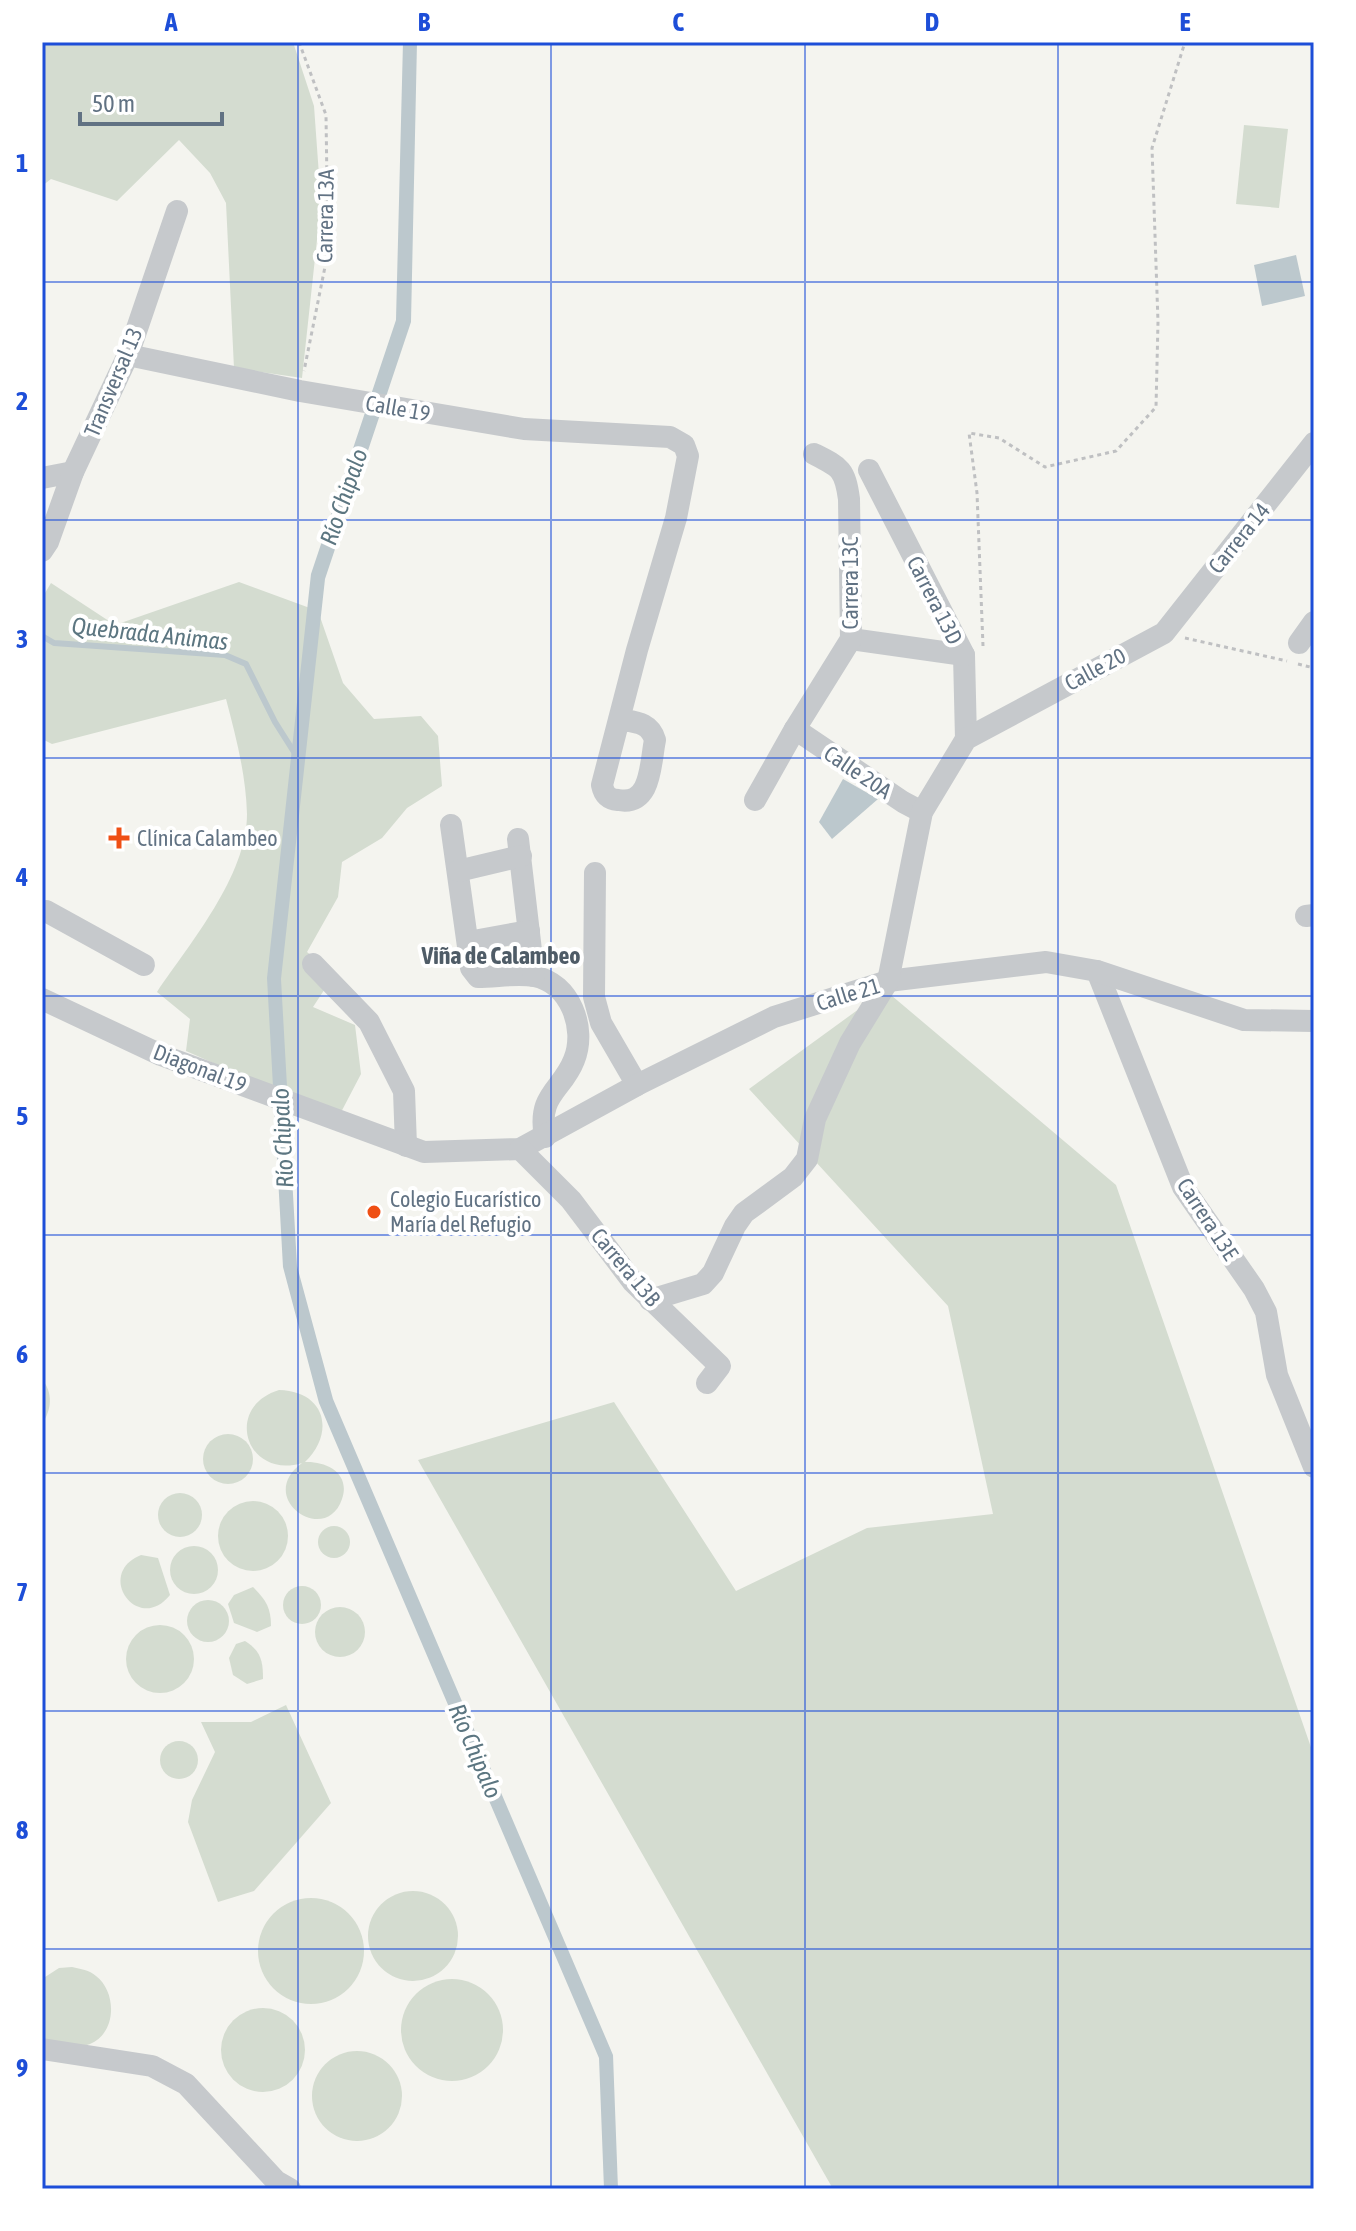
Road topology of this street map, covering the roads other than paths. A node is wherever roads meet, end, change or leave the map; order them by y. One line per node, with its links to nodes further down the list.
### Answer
1 (177, 211): 2 (street, Transversal 13)
2 (128, 355): 6 (street, Transversal 13); 14 (street, Calle 19)
3 (1314, 443): 10 (street, Carrera 14)
4 (814, 454): 11 (street, Carrera 13C)
5 (869, 470): 13 (street, Carrera 13D)
6 (73, 472): 7 (street); 8 (street, Transversal 13)
7 (42, 478)
8 (42, 551)
9 (1314, 622): 12 (street)
10 (1164, 633): 16 (street, Calle 20)
11 (851, 639): 13 (street); 15 (street, Carrera 13C)
12 (1299, 643)
13 (974, 653): 16 (street, Carrera 13D)
14 (619, 719)
15 (795, 729): 17 (street, Carrera 13C); 18 (street, Calle 20A)
16 (966, 739): 18 (street)
17 (755, 800)
18 (922, 812): 29 (street)
19 (451, 825): 20 (street)
20 (458, 871): 23 (street); 24 (street)
21 (595, 873): 32 (street)
22 (46, 911): 26 (street)
23 (529, 931): 24 (street); 28 (street)
24 (468, 942): 28 (street)
25 (313, 964): 34 (street)
26 (144, 965)
27 (1097, 971): 29 (street, Calle 21); 31 (street, Calle 21); 38 (street, Carrera 13E)
28 (534, 976): 33 (street)
29 (888, 981): 32 (street, Calle 21); 36 (street)
30 (42, 999): 34 (street, Diagonal 19)
31 (1314, 1021)
32 (637, 1085): 33 (street, Calle 21)
33 (545, 1137): 35 (street, Calle 21)
34 (406, 1146): 35 (street, Calle 21)
35 (520, 1149): 36 (street, Carrera 13B)
36 (650, 1300): 37 (street, Carrera 13B)
37 (707, 1383)
38 (1314, 1467)
39 (42, 2049): 40 (street)
40 (290, 2189)

